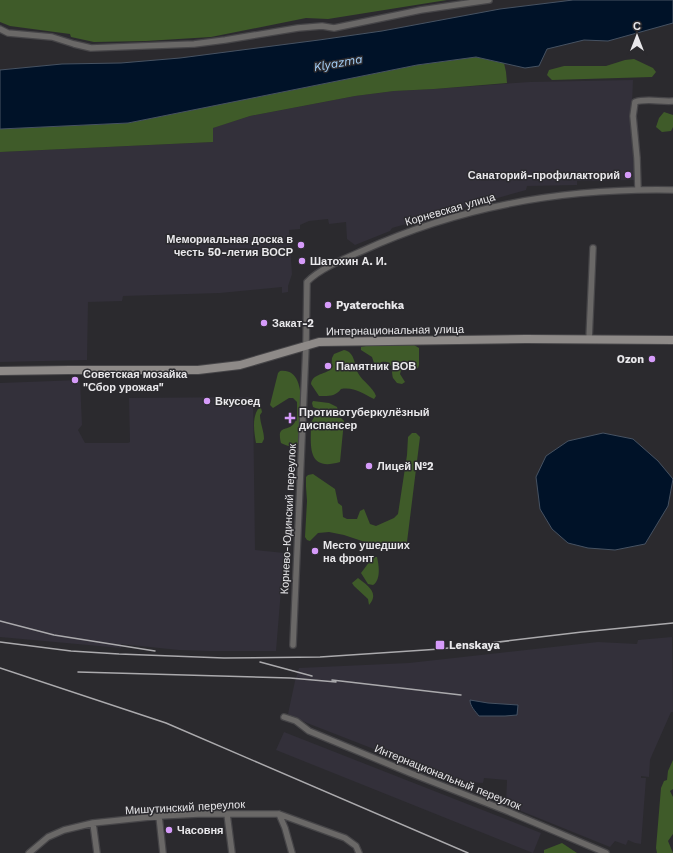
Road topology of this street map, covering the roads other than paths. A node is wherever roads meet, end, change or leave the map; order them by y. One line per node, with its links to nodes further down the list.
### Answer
1 (489, 0): 2 (street)
2 (0, 29)
3 (673, 100): 4 (street)
4 (638, 189): 5 (street, Корневская улица); 9 (street, Корневская улица)
5 (673, 190)
6 (594, 248): 7 (street)
7 (589, 340): 8 (street, Интернациональная улица); 9 (street, Интернациональная улица)
8 (673, 340)
9 (306, 346): 10 (street, Интернациональная улица); 11 (street, Корнево-Юдинский переулок)
10 (0, 371)
11 (293, 645)
12 (284, 717): 23 (street, Интернациональный переулок)
13 (227, 814): 14 (street, Мишутинский переулок); 15 (street, Мишутинский переулок); 20 (street)
14 (279, 814): 21 (street); 22 (street, Мишутинский переулок)
15 (158, 816): 16 (street, Мишутинский переулок); 19 (street)
16 (93, 823): 17 (street, Мишутинский переулок); 18 (street)
17 (29, 853)
18 (97, 853)
19 (163, 853)
20 (232, 853)
21 (292, 853)
22 (359, 853)
23 (606, 853)

